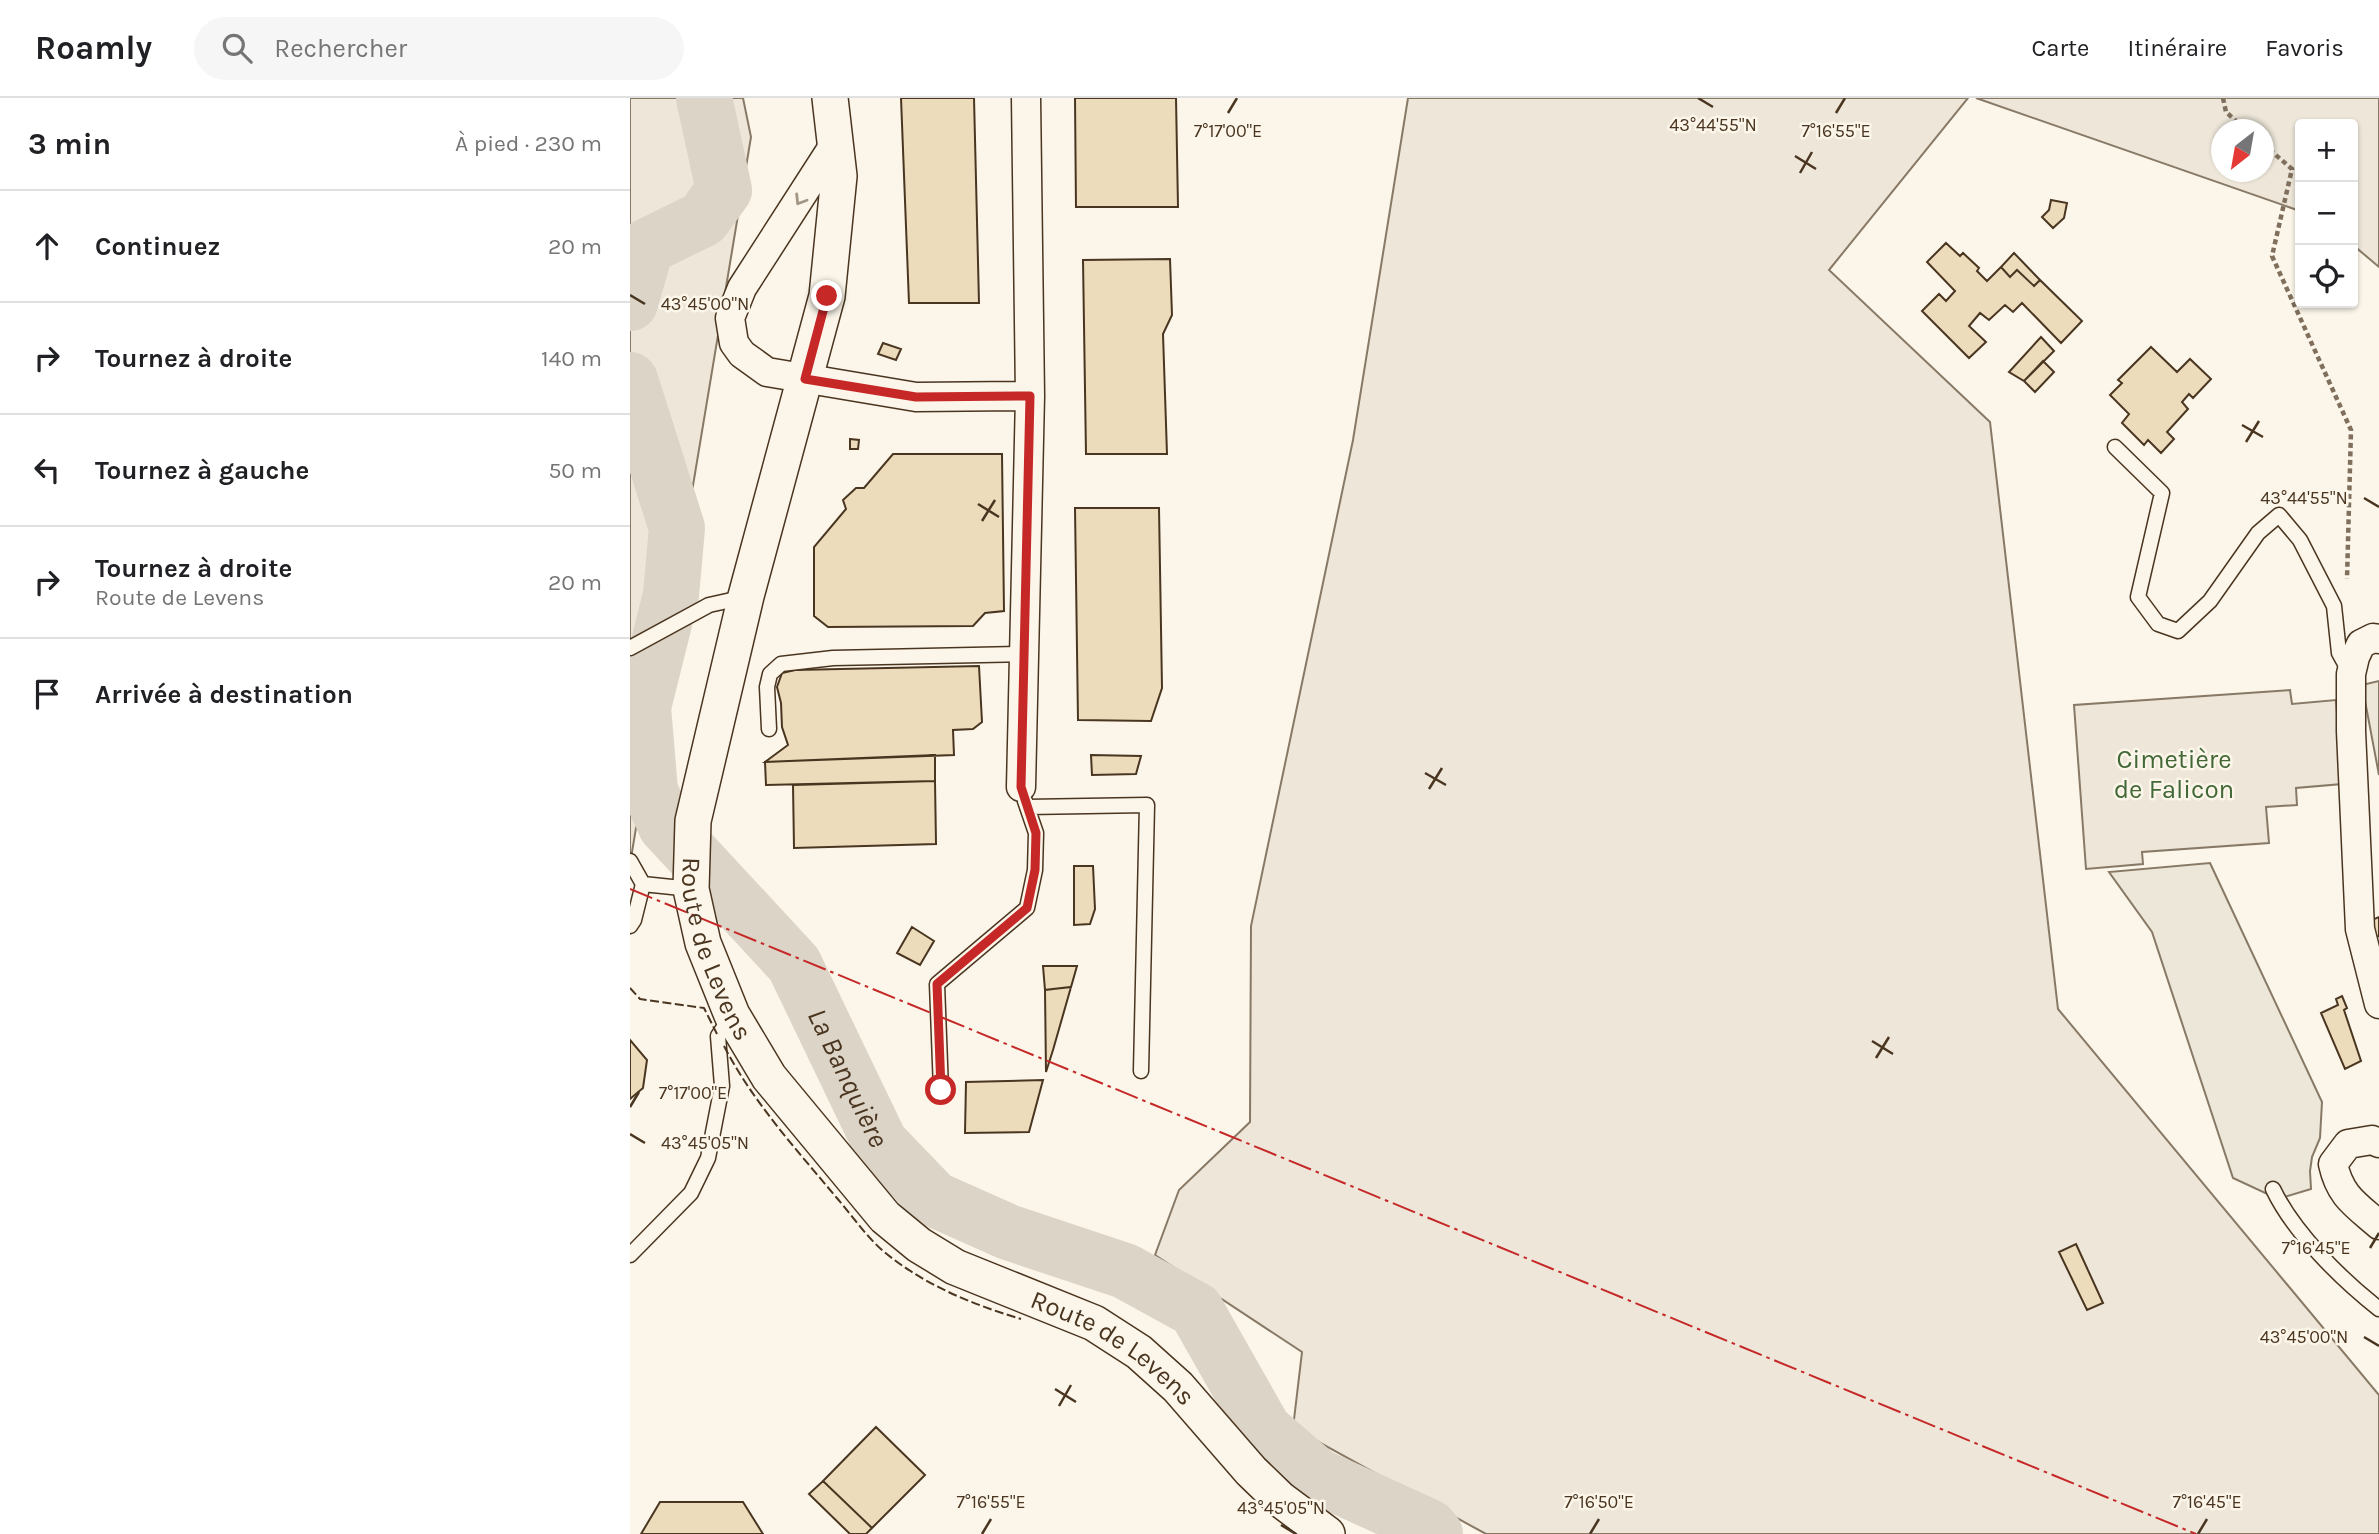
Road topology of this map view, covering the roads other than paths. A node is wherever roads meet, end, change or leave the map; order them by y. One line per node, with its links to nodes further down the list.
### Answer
1 (830, 98): 3 (street, Route de Levens)
2 (1026, 98): 5 (street)
3 (836, 142): 4 (street, Route de Levens); 4 (street, one-way to 4)
4 (805, 379): 5 (street); 7 (street, Route de Levens)
5 (1030, 396): 10 (street)
6 (2115, 447): 11 (lane)
7 (746, 596): 9 (lane); 15 (street, Route de Levens)
8 (2379, 639): 11 (street)
9 (630, 648)
10 (1024, 654): 12 (lane); 13 (street)
11 (2351, 674): 18 (street)
12 (769, 729)
13 (1024, 797): 20 (lane); 21 (lane)
14 (630, 861): 16 (lane)
15 (691, 889): 16 (lane); 19 (street, Route de Levens)
16 (642, 891): 17 (lane)
17 (630, 926)
18 (2379, 1004)
19 (732, 1015): 25 (lane); 27 (street, Route de Levens)
20 (1141, 1071)
21 (941, 1090)
22 (2379, 1143): 24 (street)
23 (2273, 1189): 26 (lane)
24 (2379, 1225)
25 (630, 1255)
26 (2379, 1309)
27 (1327, 1534)

